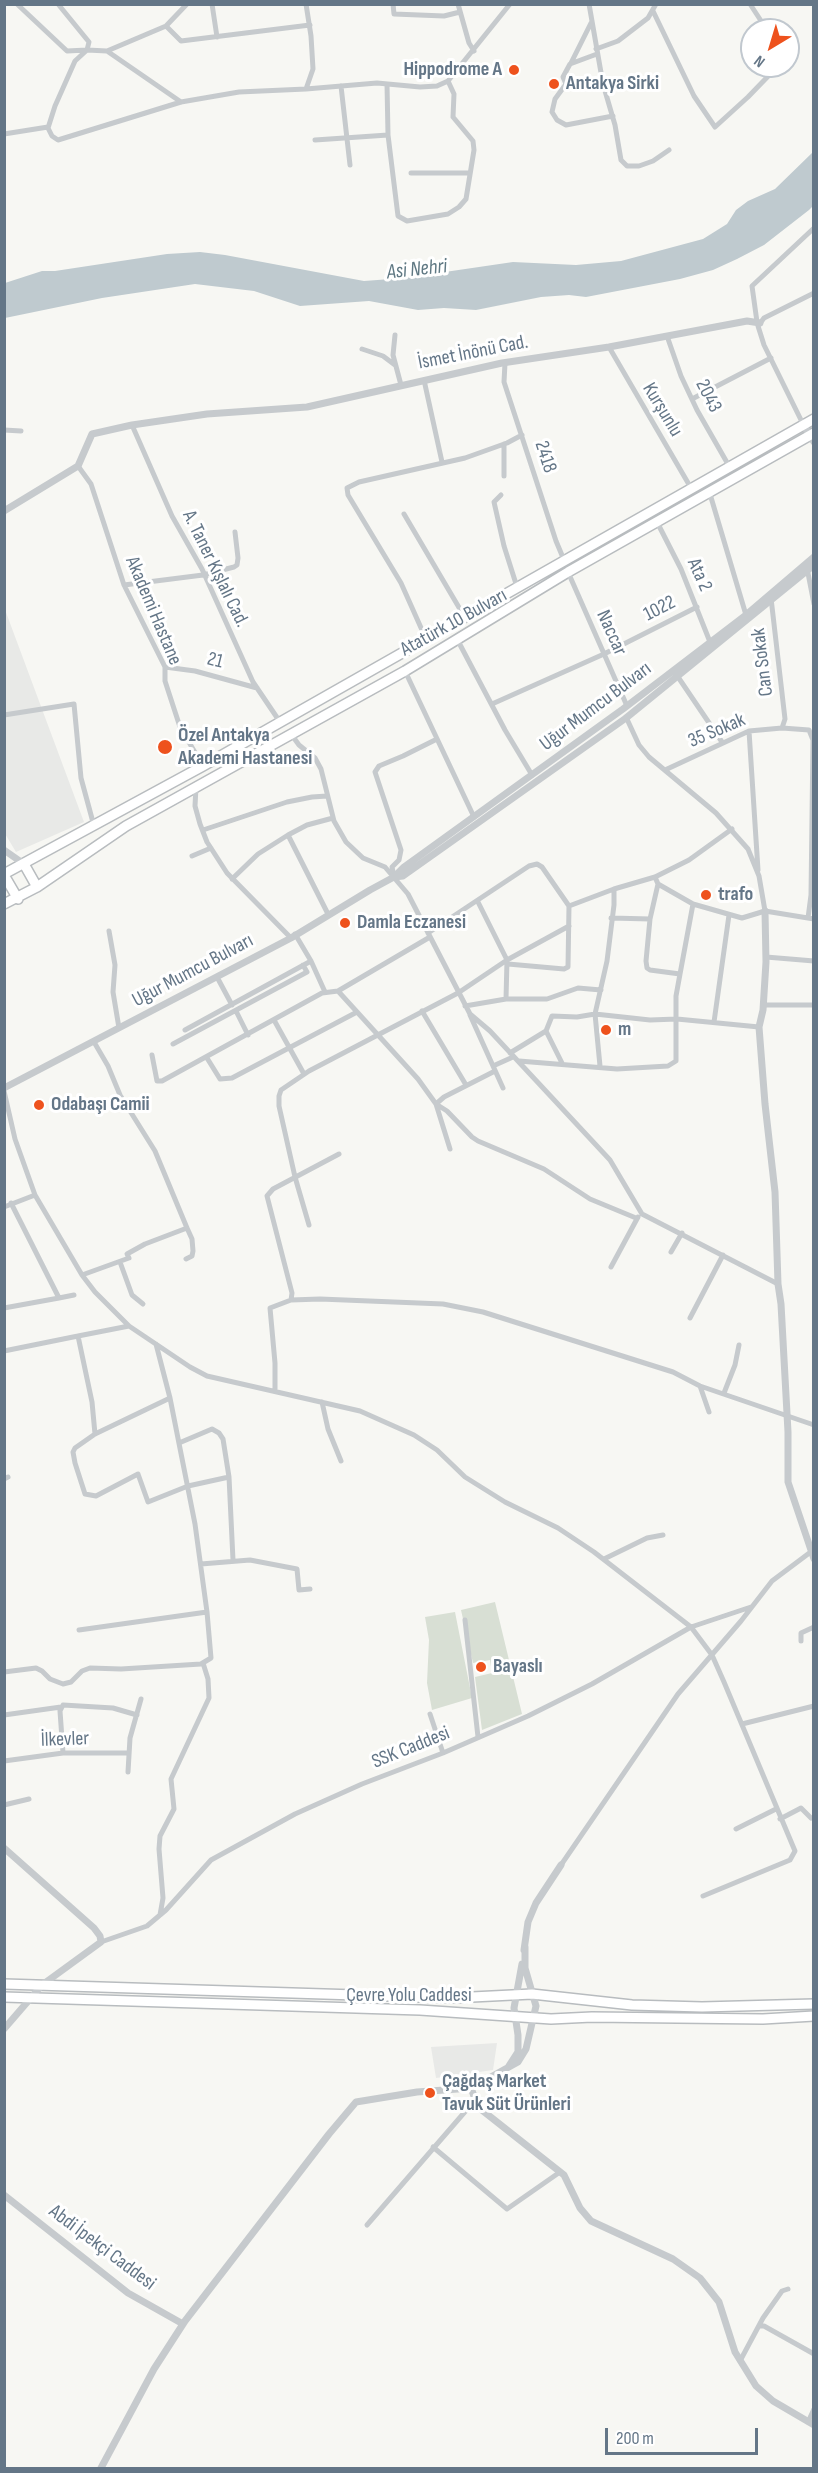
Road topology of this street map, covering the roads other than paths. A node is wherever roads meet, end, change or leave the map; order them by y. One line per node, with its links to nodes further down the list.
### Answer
1 (17, 4): 19 (street)
2 (58, 4): 19 (street)
3 (187, 4): 17 (street)
4 (212, 4): 18 (street)
5 (306, 4): 16 (street)
6 (393, 4): 13 (street)
7 (458, 4): 13 (street)
8 (510, 4): 21 (street)
9 (589, 4): 15 (street)
10 (656, 4): 12 (street)
11 (750, 4): 14 (street)
12 (653, 11): 22 (street); 24 (street)
13 (460, 12): 21 (street)
14 (759, 18)
15 (592, 21): 22 (street); 23 (street)
16 (310, 25): 18 (street); 28 (street)
17 (166, 26): 18 (street); 20 (street)
18 (217, 37)
19 (87, 50): 20 (street); 31 (street)
20 (107, 51): 29 (street)
21 (474, 51): 25 (street)
22 (596, 51): 23 (street); 30 (street)
23 (570, 64): 30 (street)
24 (766, 78)
25 (448, 81): 26 (street); 39 (street)
26 (387, 84): 27 (street); 33 (street)
27 (341, 86): 28 (street); 34 (street)
28 (306, 89): 29 (street)
29 (181, 102): 31 (street)
30 (613, 116): 36 (street)
31 (48, 127): 32 (street)
32 (4, 134)
33 (388, 135): 34 (street); 39 (street)
34 (347, 137): 35 (street); 37 (street)
35 (315, 140)
36 (669, 150)
37 (350, 165)
38 (411, 173): 39 (street)
39 (470, 173)
40 (813, 228): 42 (street)
41 (813, 293): 42 (street, İsmet İnönü Cad.)
42 (758, 322): 44 (street, İsmet İnönü Cad.); 47 (street)
43 (394, 335): 49 (street)
44 (667, 336): 45 (street, İsmet İnönü Cad.); 52 (street, 2043)
45 (609, 347): 48 (street, İsmet İnönü Cad.); 65 (street, Kurşunlu)
46 (362, 349): 49 (street)
47 (771, 358): 52 (street); 55 (street)
48 (505, 363): 50 (street, İsmet İnönü Cad.); 58 (street, 2418)
49 (396, 366): 51 (street)
50 (424, 380): 51 (street, İsmet İnönü Cad.); 61 (street)
51 (401, 385): 54 (street, İsmet İnönü Cad.)
52 (692, 399): 63 (street, 2043)
53 (813, 418): 55 (highway, Atatürk 10 Bulvarı)
54 (132, 424): 62 (street, İsmet İnönü Cad.); 76 (street, A. Taner Kışlalı Cad.)
55 (803, 424): 59 (street); 63 (highway, Atatürk 10 Bulvarı)
56 (4, 430): 57 (street)
57 (21, 431)
58 (522, 435): 60 (street); 73 (street, 2418)
59 (812, 437): 66 (highway, Atatürk 10 Bulvarı)
60 (504, 444): 61 (street); 64 (street)
61 (442, 462): 85 (street)
62 (78, 466): 68 (street); 77 (street, Akademi Hastane)
63 (729, 466): 65 (highway, Atatürk 10 Bulvarı)
64 (504, 476)
65 (691, 488): 73 (highway, Atatürk 10 Bulvarı)
66 (710, 494): 70 (highway, Atatürk 10 Bulvarı); 83 (street)
67 (501, 495): 78 (street)
68 (4, 511)
69 (404, 514): 84 (street)
70 (657, 522): 75 (highway, Atatürk 10 Bulvarı); 82 (street, Ata 2)
71 (235, 532): 76 (street)
72 (813, 556): 74 (street, Uğur Mumcu Bulvarı)
73 (564, 560): 78 (highway, Atatürk 10 Bulvarı)
74 (809, 566): 79 (street, Uğur Mumcu Bulvarı); 80 (street, Uğur Mumcu Bulvarı); 81 (street)
75 (568, 572): 86 (highway, Atatürk 10 Bulvarı); 88 (street, Naccar)
76 (203, 575): 77 (street); 92 (street, A. Taner Kışlalı Cad.)
77 (124, 585): 89 (street, Akademi Hastane)
78 (517, 587): 84 (highway, Atatürk 10 Bulvarı)
79 (770, 592): 80 (street, Can Sokak); 83 (street, Uğur Mumcu Bulvarı)
80 (771, 601): 91 (street, Uğur Mumcu Bulvarı); 98 (street, Can Sokak)
81 (813, 604)
82 (698, 607): 87 (street, Ata 2); 88 (street, 1022)
83 (746, 615): 87 (street, Uğur Mumcu Bulvarı)
84 (464, 616): 85 (highway, Atatürk 10 Bulvarı)
85 (426, 639): 97 (highway, Atatürk 10 Bulvarı)
86 (457, 639): 90 (highway, Atatürk 10 Bulvarı); 93 (street)
87 (710, 642): 91 (street, Uğur Mumcu Bulvarı)
88 (604, 654): 93 (street, 1022); 94 (street, Naccar)
89 (165, 667): 92 (street, 21); 103 (street, Akademi Hastane)
90 (405, 671): 100 (highway, Atatürk 10 Bulvarı); 101 (street)
91 (676, 673): 94 (street, Uğur Mumcu Bulvarı); 96 (street, Uğur Mumcu Bulvarı); 102 (street)
92 (257, 688): 97 (street, A. Taner Kışlalı Cad.)
93 (492, 704): 105 (street)
94 (625, 708): 96 (street, Naccar); 105 (street, Uğur Mumcu Bulvarı)
95 (4, 715): 111 (street)
96 (626, 718): 104 (street, Naccar); 122 (street, Uğur Mumcu Bulvarı)
97 (280, 722): 103 (highway, Atatürk 10 Bulvarı)
98 (782, 728): 99 (street, 35 Sokak); 108 (street, 35 Sokak)
99 (749, 731): 102 (street, 35 Sokak); 120 (street)
100 (291, 734): 106 (highway, Atatürk 10 Bulvarı); 107 (street)
101 (437, 739): 109 (street); 122 (street)
102 (722, 742): 104 (street, 35 Sokak)
103 (203, 766): 111 (highway, Atatürk 10 Bulvarı)
104 (665, 770): 112 (street, Naccar)
105 (532, 775): 109 (street, Uğur Mumcu Bulvarı)
106 (196, 787): 113 (street); 125 (highway, Atatürk 10 Bulvarı)
107 (327, 796): 110 (street); 113 (street)
108 (813, 814): 136 (street)
109 (474, 817): 122 (street, Uğur Mumcu Bulvarı)
110 (333, 818): 114 (street); 122 (street)
111 (94, 826): 118 (highway, Atatürk 10 Bulvarı)
112 (732, 829): 120 (street, Naccar); 121 (street)
113 (203, 830): 115 (street)
114 (288, 834): 123 (street); 133 (street)
115 (211, 848): 117 (street); 123 (street)
116 (4, 850): 118 (street)
117 (192, 856)
118 (24, 864): 119 (highway, Atatürk 10 Bulvarı); 125 (highway)
119 (4, 874): 127 (highway)
120 (759, 876): 132 (street)
121 (655, 877): 124 (street); 126 (street)
122 (394, 878): 133 (street, Uğur Mumcu Bulvarı); 140 (street)
123 (232, 879): 141 (street)
124 (658, 884): 130 (street); 137 (street)
125 (37, 887): 127 (highway, Atatürk 10 Bulvarı)
126 (614, 889): 131 (street); 135 (street)
127 (18, 899): 129 (highway, Atatürk 10 Bulvarı)
128 (478, 902): 131 (street); 140 (street); 145 (street)
129 (4, 904)
130 (693, 904): 134 (street); 146 (street)
131 (569, 906): 138 (street)
132 (765, 911): 134 (street); 136 (street); 142 (street)
133 (328, 914): 141 (street, Uğur Mumcu Bulvarı)
134 (729, 915): 163 (street)
135 (611, 918): 137 (street); 148 (street)
136 (811, 918)
137 (650, 919): 146 (street)
138 (569, 926): 145 (street); 145 (street)
139 (108, 931): 165 (street)
140 (429, 935): 149 (street); 151 (street)
141 (293, 936): 143 (street); 147 (street, Uğur Mumcu Bulvarı)
142 (766, 957): 144 (street); 153 (street)
143 (311, 961): 150 (street); 156 (street)
144 (813, 961)
145 (507, 962): 151 (street); 152 (street)
146 (680, 974): 161 (street)
147 (217, 977): 156 (street); 165 (street, Uğur Mumcu Bulvarı)
148 (601, 990): 152 (street); 160 (street)
149 (338, 991): 150 (street); 158 (street)
150 (325, 992): 162 (street)
151 (458, 993): 155 (street); 157 (street)
152 (506, 999): 155 (street)
153 (763, 1005): 154 (street); 164 (street)
154 (813, 1005)
155 (465, 1006): 159 (street)
156 (234, 1008): 166 (street); 168 (street); 171 (street)
157 (422, 1011): 169 (street); 180 (street)
158 (357, 1012): 169 (street); 172 (street)
159 (470, 1014): 174 (street); 178 (street)
160 (595, 1014): 161 (street); 167 (street); 177 (street)
161 (677, 1019): 163 (street); 177 (street)
162 (274, 1020): 168 (street); 172 (street)
163 (714, 1022): 164 (street)
164 (759, 1027): 200 (street)
165 (119, 1028): 170 (street, Uğur Mumcu Bulvarı)
166 (185, 1030)
167 (546, 1031): 174 (street); 176 (street)
168 (248, 1035): 175 (street)
169 (378, 1035): 179 (street); 183 (street)
170 (94, 1042): 182 (street, Uğur Mumcu Bulvarı); 192 (street)
171 (172, 1044)
172 (289, 1047): 175 (street); 179 (street)
173 (152, 1055): 175 (street)
174 (514, 1057): 176 (street); 178 (street); 190 (street)
175 (207, 1058)
176 (562, 1063): 177 (street)
177 (600, 1066)
178 (494, 1069): 180 (street); 181 (street)
179 (304, 1074): 186 (street)
180 (466, 1085): 183 (street)
181 (503, 1088)
182 (4, 1089): 187 (street)
183 (436, 1104): 184 (street); 190 (street)
184 (450, 1149)
185 (339, 1154): 186 (street)
186 (295, 1177): 191 (street); 203 (street)
187 (34, 1195): 188 (street); 199 (street)
188 (10, 1203): 189 (street); 202 (street)
189 (4, 1207)
190 (639, 1216): 193 (street); 198 (street)
191 (309, 1225)
192 (187, 1228): 196 (street); 197 (street)
193 (682, 1233): 194 (street); 195 (street)
194 (671, 1252)
195 (723, 1255): 200 (street); 206 (street)
196 (186, 1259)
197 (120, 1262): 199 (street); 204 (street)
198 (611, 1267)
199 (82, 1275): 207 (street)
200 (778, 1284): 218 (street)
201 (74, 1295): 202 (street)
202 (59, 1298): 205 (street)
203 (291, 1300): 212 (street); 213 (street)
204 (143, 1304)
205 (4, 1308)
206 (690, 1318)
207 (129, 1326): 208 (street); 209 (street)
208 (78, 1336): 211 (street); 220 (street)
209 (156, 1344): 213 (street); 215 (street)
210 (738, 1346): 214 (street)
211 (4, 1351)
212 (700, 1386): 214 (street); 217 (street)
213 (275, 1391): 216 (street)
214 (724, 1393): 218 (street)
215 (170, 1398): 220 (street); 221 (street)
216 (322, 1402): 222 (street); 227 (street)
217 (709, 1412)
218 (786, 1414): 219 (street); 226 (street)
219 (813, 1425)
220 (95, 1434): 224 (street)
221 (179, 1443): 223 (street); 224 (street)
222 (341, 1461)
223 (229, 1477): 224 (street); 228 (street)
224 (188, 1486): 229 (street)
225 (663, 1534): 227 (street)
226 (813, 1554): 231 (street)
227 (604, 1559): 234 (street)
228 (233, 1560): 229 (street); 230 (street)
229 (201, 1564): 232 (street)
230 (310, 1589)
231 (751, 1607): 234 (street, SSK Caddesi); 238 (street)
232 (207, 1612): 236 (street); 239 (street)
233 (465, 1620): 248 (street)
234 (691, 1627): 238 (street); 248 (street, SSK Caddesi)
235 (813, 1627): 237 (street)
236 (79, 1630)
237 (801, 1641)
238 (712, 1656): 247 (street); 261 (street)
239 (203, 1663): 240 (street); 263 (street)
240 (4, 1672)
241 (141, 1699): 246 (street)
242 (813, 1706): 247 (street)
243 (61, 1707): 245 (street); 246 (street); 249 (street)
244 (430, 1714): 251 (street)
245 (4, 1715)
246 (137, 1715): 250 (street)
247 (742, 1724): 256 (street)
248 (478, 1737): 251 (street, SSK Caddesi)
249 (63, 1753): 250 (street, İlkevler); 252 (street, İlkevler)
250 (128, 1753): 253 (street)
251 (443, 1753): 263 (street, SSK Caddesi)
252 (4, 1761)
253 (128, 1772)
254 (29, 1799): 255 (street)
255 (4, 1805)
256 (776, 1809): 258 (street); 259 (street)
257 (811, 1818): 258 (street)
258 (780, 1819): 262 (street)
259 (736, 1829)
260 (4, 1848): 264 (street)
261 (561, 1865): 265 (street)
262 (703, 1896)
263 (160, 1915): 264 (street, SSK Caddesi)
264 (101, 1942): 267 (street)
265 (525, 1947): 268 (street); 269 (street)
266 (4, 1984): 267 (highway, Çevre Yolu Caddesi)
267 (42, 1985): 269 (highway, Çevre Yolu Caddesi); 271 (street)
268 (532, 1994): 269 (highway, Çevre Yolu Caddesi); 272 (highway, Çevre Yolu Caddesi); 275 (street)
269 (516, 1995): 274 (street)
270 (4, 1997): 271 (highway, Çevre Yolu Caddesi)
271 (29, 1998): 274 (highway, Çevre Yolu Caddesi); 276 (street)
272 (813, 2004)
273 (813, 2016): 275 (highway, Çevre Yolu Caddesi)
274 (514, 2017): 275 (highway, Çevre Yolu Caddesi); 277 (street)
275 (534, 2018): 277 (street)
276 (4, 2029)
277 (498, 2075): 278 (street)
278 (471, 2088): 279 (street); 285 (street)
279 (476, 2099): 280 (street); 281 (street)
280 (433, 2147): 281 (street); 283 (street)
281 (560, 2172): 288 (street)
282 (4, 2195): 285 (street, Abdi İpekçi Caddesi)
283 (367, 2225)
284 (788, 2289): 286 (street)
285 (183, 2324): 291 (street)
286 (759, 2326): 287 (street); 288 (street)
287 (813, 2354)
288 (740, 2361): 290 (street)
289 (813, 2409): 290 (street)
290 (811, 2423)
291 (101, 2469)

